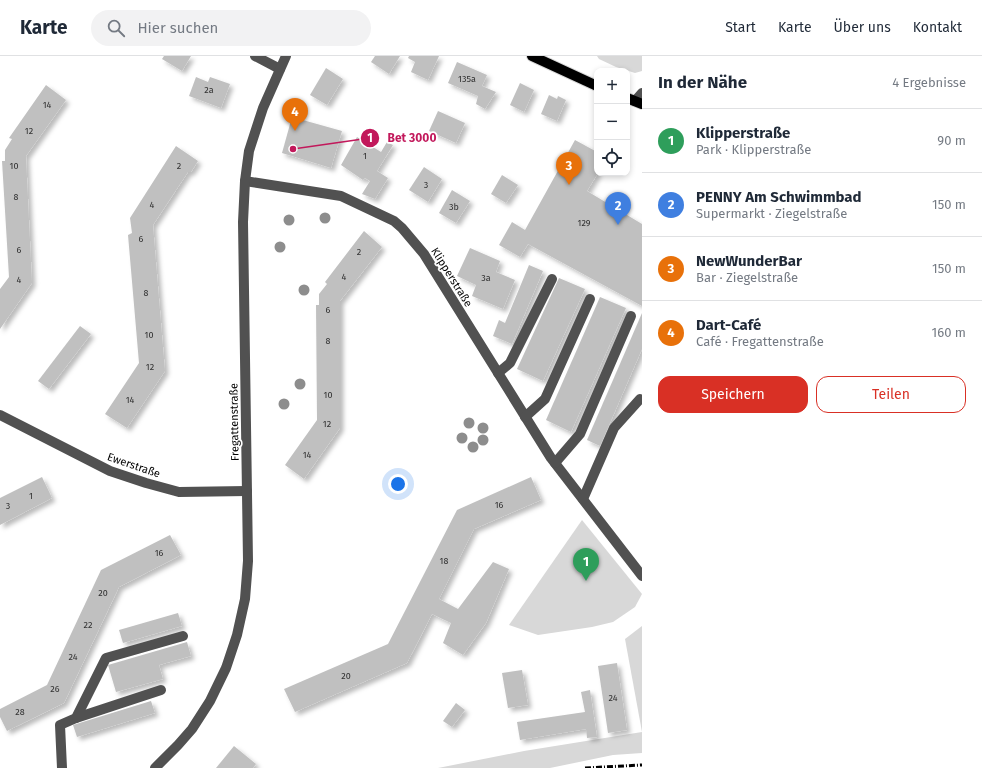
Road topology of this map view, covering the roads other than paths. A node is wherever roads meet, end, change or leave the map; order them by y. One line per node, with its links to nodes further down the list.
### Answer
1 (256, 56): 4 (street)
2 (286, 56): 4 (street, Fregattenstraße)
3 (532, 56): 5 (main road)
4 (280, 69): 6 (street, Fregattenstraße)
5 (594, 85)
6 (245, 181): 10 (street, Klipperstraße); 15 (street, Fregattenstraße)
7 (552, 279): 10 (street)
8 (590, 299): 13 (street)
9 (631, 316): 14 (street)
10 (498, 373): 13 (street, Klipperstraße)
11 (640, 399): 16 (street)
12 (0, 416): 15 (street, Ewerstraße)
13 (525, 417): 14 (street, Klipperstraße)
14 (555, 463): 16 (street, Klipperstraße)
15 (247, 492): 22 (street, Fregattenstraße)
16 (582, 499): 17 (street, Klipperstraße)
17 (642, 576)
18 (183, 636): 20 (street)
19 (161, 690): 20 (street)
20 (76, 718): 21 (street)
21 (62, 768)
22 (155, 768)

